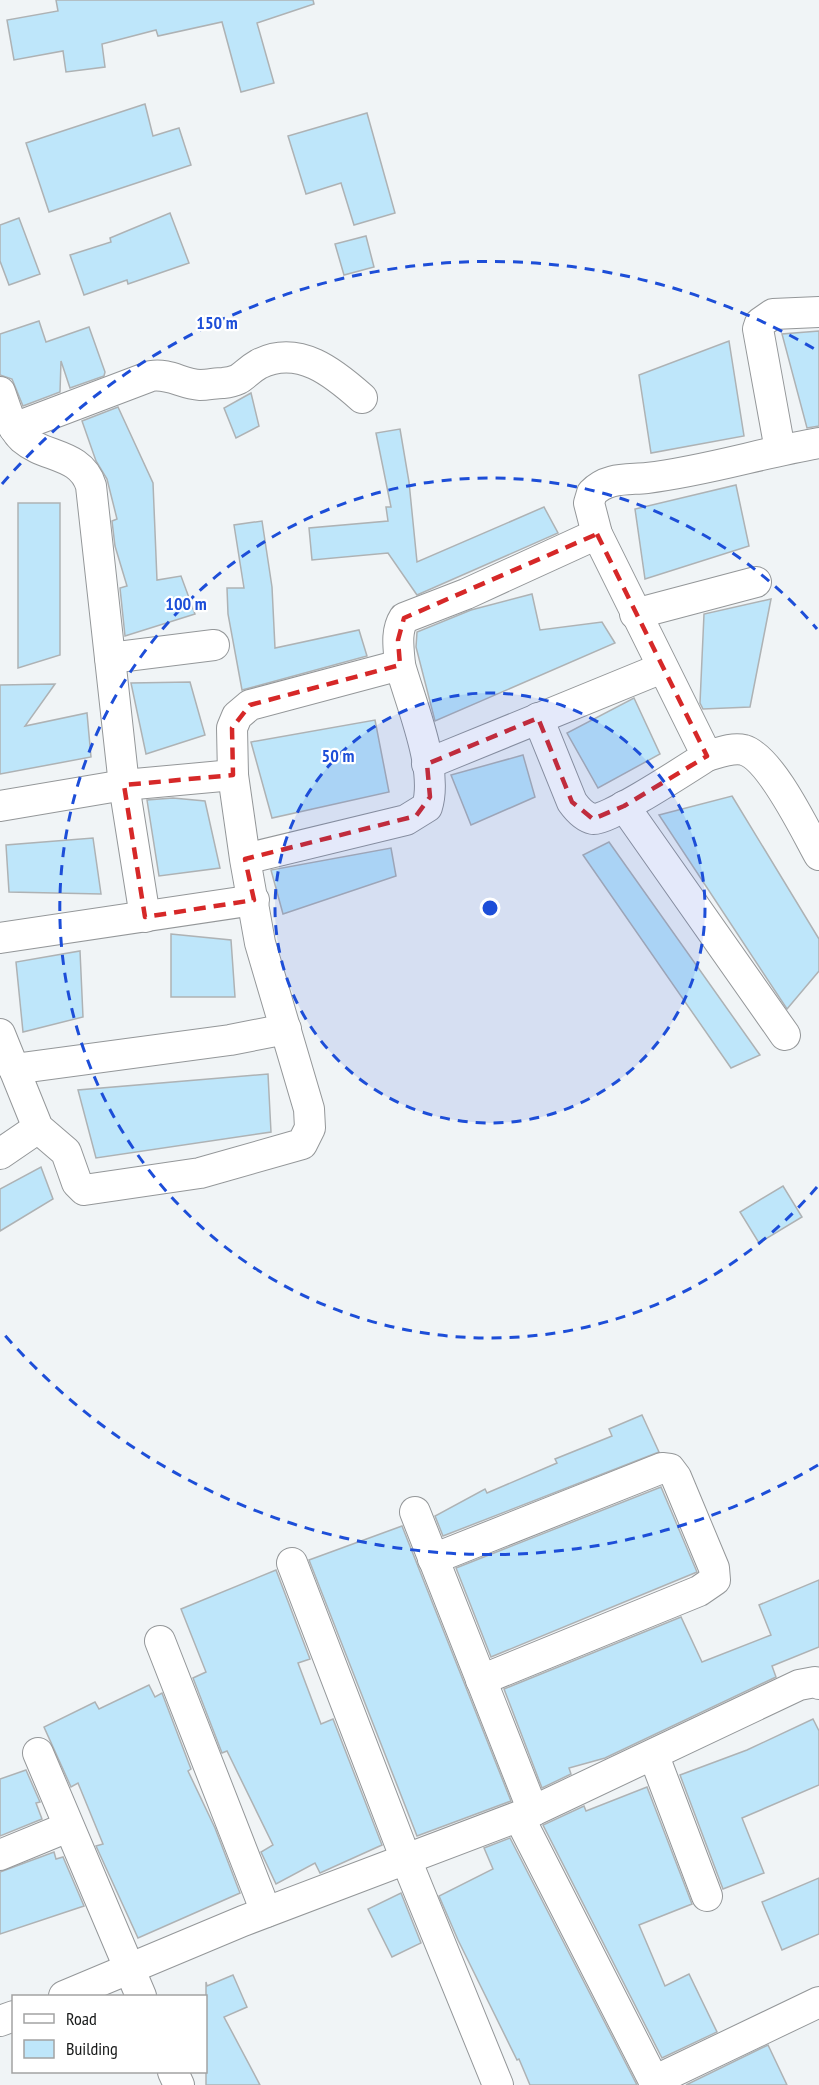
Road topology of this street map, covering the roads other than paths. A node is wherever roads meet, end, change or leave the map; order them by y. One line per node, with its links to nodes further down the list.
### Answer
1 (819, 312): 6 (street)
2 (0, 392): 4 (street)
3 (362, 398): 4 (street)
4 (14, 428): 11 (street)
5 (819, 443): 6 (street)
6 (780, 450): 7 (street)
7 (597, 534): 9 (street); 12 (street)
8 (756, 582): 9 (street)
9 (635, 614): 13 (street)
10 (213, 645): 11 (street)
11 (110, 658): 18 (street)
12 (400, 665): 16 (street); 17 (street)
13 (662, 668): 14 (street); 15 (street)
14 (538, 718): 16 (street); 20 (street)
15 (707, 756): 20 (street); 21 (street)
16 (427, 764): 22 (street)
17 (233, 775): 18 (street); 22 (street)
18 (124, 785): 19 (street); 24 (street)
19 (0, 806)
20 (624, 806): 28 (street)
21 (819, 855)
22 (245, 860): 23 (street)
23 (254, 900): 24 (street); 26 (street)
24 (146, 917): 25 (street)
25 (0, 938)
26 (286, 1029): 29 (street); 30 (street)
27 (0, 1034): 29 (street)
28 (785, 1035)
29 (14, 1069): 30 (street)
30 (38, 1128): 31 (street)
31 (0, 1154)
32 (416, 1512): 33 (street)
33 (433, 1559): 36 (street); 36 (street)
34 (291, 1563): 43 (street)
35 (160, 1641): 45 (street)
36 (481, 1680): 40 (street)
37 (818, 1681): 39 (street)
38 (38, 1753): 41 (street)
39 (654, 1756): 40 (street); 44 (street)
40 (526, 1814): 43 (street); 49 (street)
41 (68, 1827): 42 (street); 46 (street)
42 (0, 1855)
43 (405, 1857): 45 (street); 50 (street)
44 (707, 1896)
45 (266, 1912): 46 (street)
46 (136, 1983): 47 (street)
47 (70, 1995)
48 (819, 2002): 49 (street)
49 (655, 2083)
50 (498, 2085)

